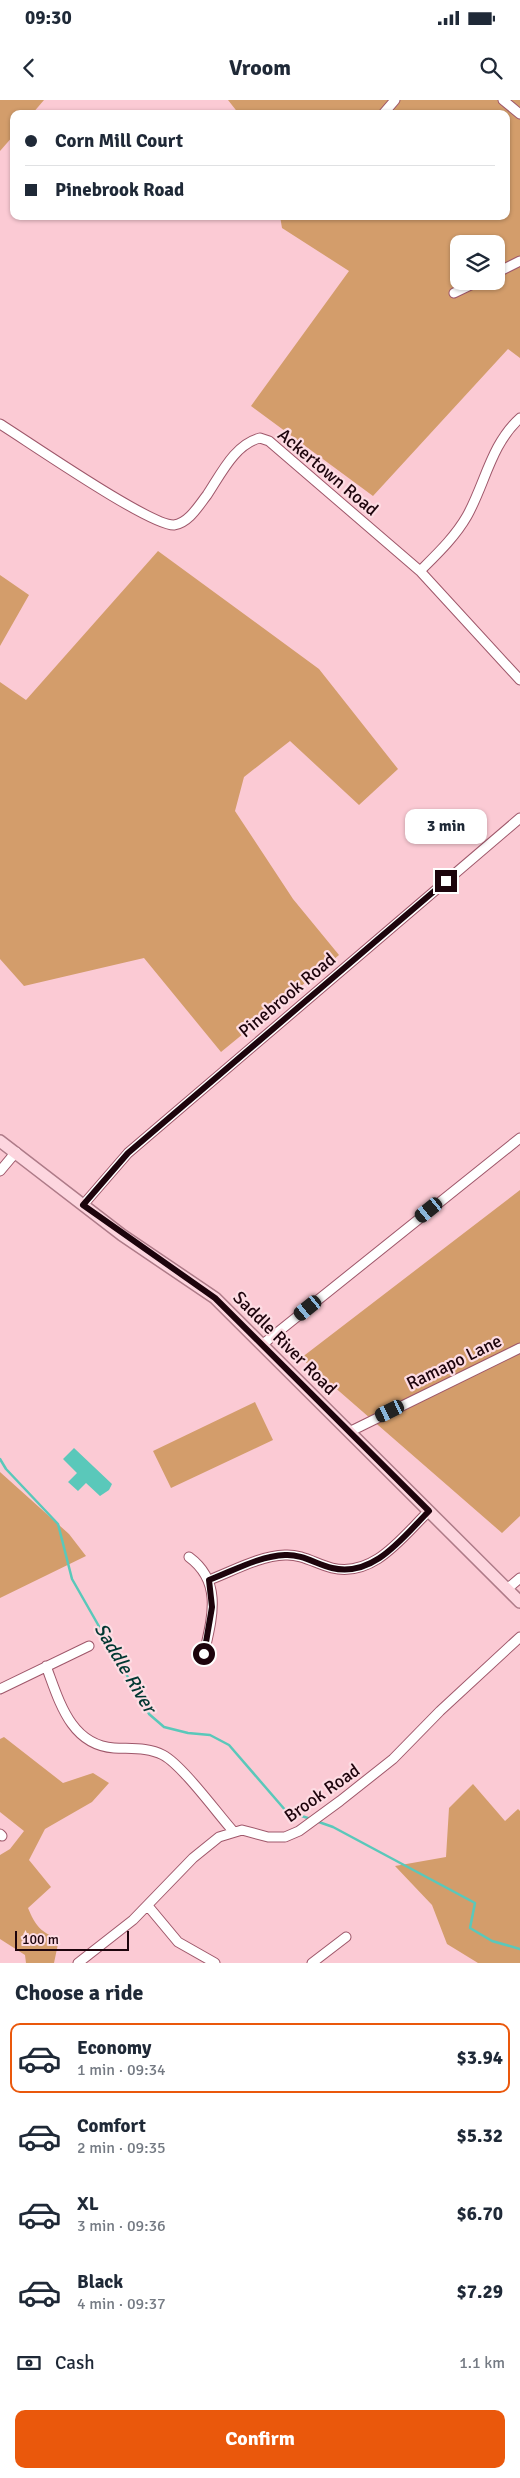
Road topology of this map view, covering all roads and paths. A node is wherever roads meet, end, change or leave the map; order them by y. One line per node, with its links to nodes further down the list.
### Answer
1 (395, 100): 3 (street)
2 (503, 100): 4 (street)
3 (386, 110)
4 (520, 114)
5 (520, 261): 6 (street)
6 (505, 268)
7 (460, 290): 8 (street)
8 (454, 293)
9 (520, 418): 11 (street)
10 (0, 424): 11 (street, Ackertown Road)
11 (420, 571): 12 (street, Ackertown Road)
12 (520, 680)
13 (520, 818): 18 (street, Pinebrook Road)
14 (520, 1138): 19 (street)
15 (0, 1141): 16 (main road, Saddle River Road)
16 (16, 1152): 17 (street); 18 (main road, Saddle River Road)
17 (0, 1171)
18 (83, 1205): 19 (main road, Saddle River Road)
19 (263, 1344): 21 (main road, Saddle River Road)
20 (520, 1348): 21 (street, Ramapo Lane)
21 (349, 1432): 22 (main road, Saddle River Road)
22 (429, 1511): 25 (street); 26 (main road, Saddle River Road)
23 (189, 1557): 25 (street)
24 (520, 1578): 26 (street)
25 (209, 1580): 30 (street)
26 (507, 1589): 27 (main road, Saddle River Road)
27 (520, 1602)
28 (520, 1637): 33 (street, Brook Road)
29 (89, 1646): 31 (street)
30 (204, 1654)
31 (46, 1666): 32 (street); 33 (street)
32 (0, 1689)
33 (232, 1831): 34 (street)
34 (148, 1906): 36 (street); 37 (street)
35 (346, 1937): 38 (street)
36 (78, 1963)
37 (216, 1963)
38 (312, 1963)

